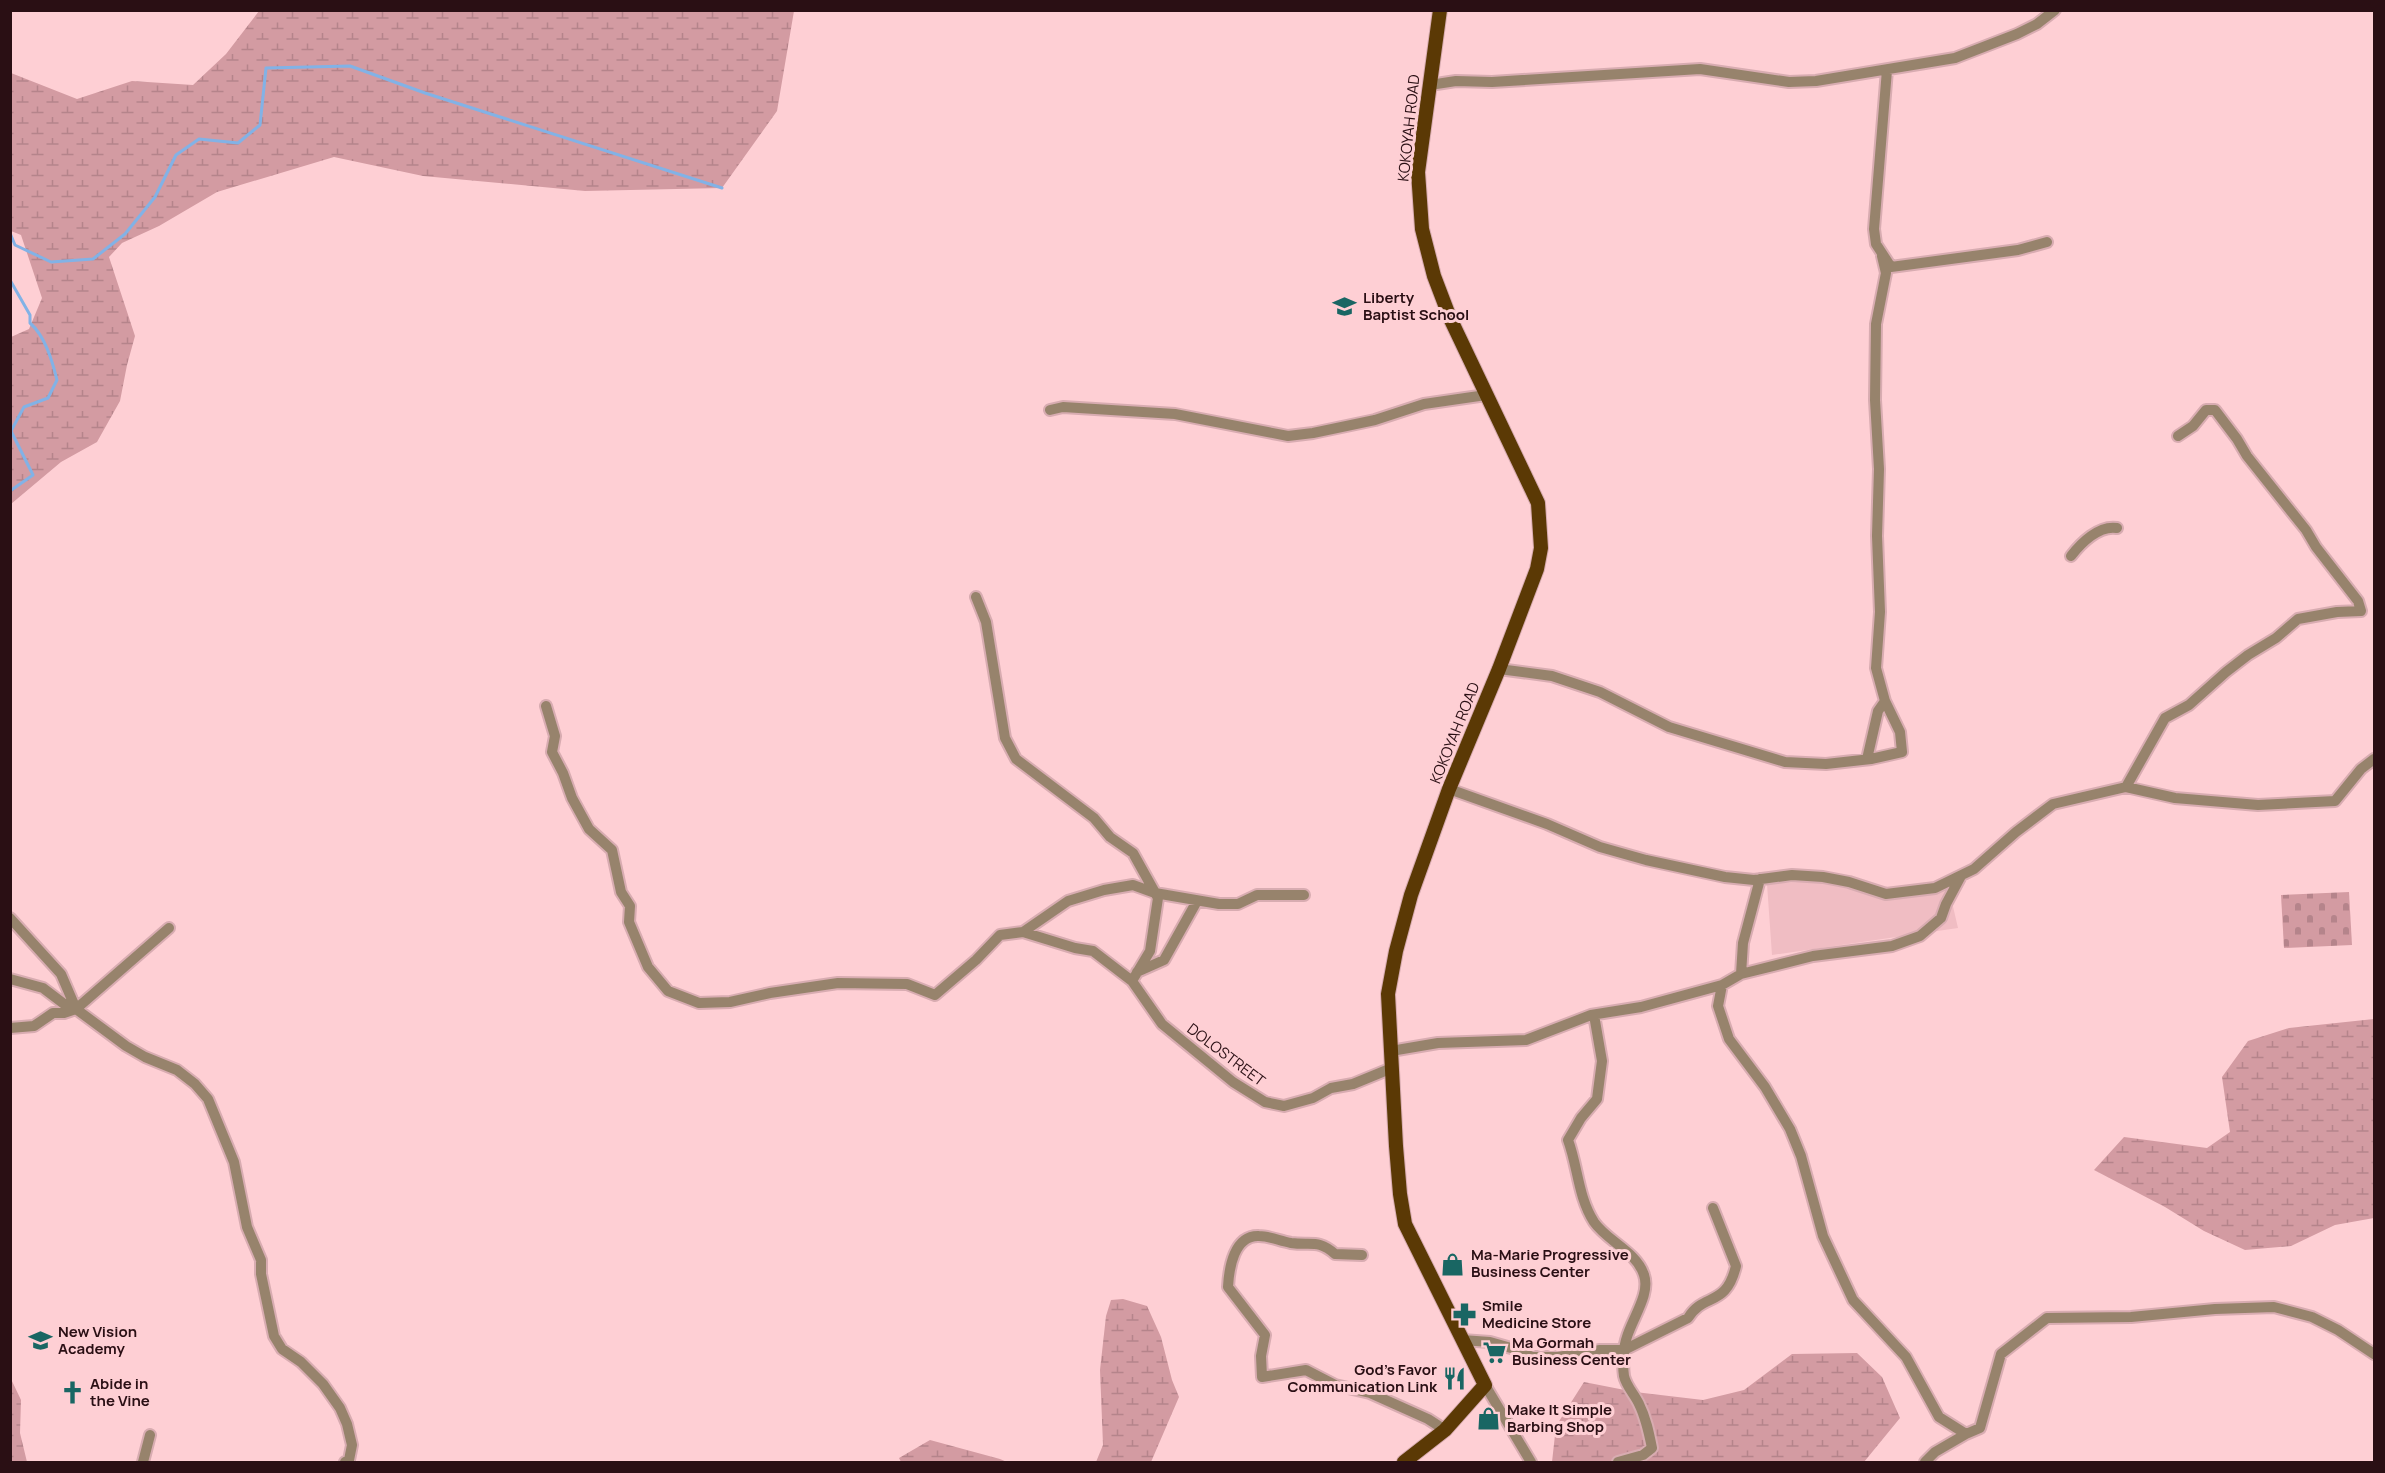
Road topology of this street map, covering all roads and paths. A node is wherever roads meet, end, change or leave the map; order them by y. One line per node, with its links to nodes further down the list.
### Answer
1 (1440, 10): 4 (main road, KOKOYAH ROAD)
2 (2055, 10): 3 (street)
3 (1887, 70): 4 (street); 6 (street)
4 (1430, 86): 7 (main road, KOKOYAH ROAD)
5 (2047, 242): 6 (street)
6 (1882, 256): 14 (street)
7 (1486, 395): 8 (street); 13 (main road, KOKOYAH ROAD)
8 (1050, 410)
9 (2178, 436): 18 (street)
10 (2117, 528): 11 (street)
11 (2071, 556)
12 (976, 597): 22 (street)
13 (1499, 669): 16 (street); 19 (main road, KOKOYAH ROAD)
14 (1885, 701): 16 (street); 16 (street)
15 (546, 706): 27 (street)
16 (1867, 759)
17 (2374, 759): 18 (street)
18 (2126, 787): 20 (street)
19 (1449, 789): 21 (street); 35 (main road, KOKOYAH ROAD)
20 (1961, 876): 21 (street); 28 (street)
21 (1760, 879): 28 (street)
22 (1155, 893): 24 (street); 27 (street); 29 (street)
23 (1304, 895): 24 (street)
24 (1197, 901): 29 (street)
25 (10, 918): 32 (street)
26 (169, 928): 32 (street)
27 (1023, 932): 29 (street, DOLOSTREET)
28 (1741, 974): 31 (street)
29 (1135, 977): 36 (street, DOLOSTREET)
30 (10, 979): 32 (street)
31 (1722, 986): 33 (street); 44 (street)
32 (74, 1010): 34 (street); 47 (street)
33 (1594, 1015): 35 (street); 40 (street)
34 (10, 1028)
35 (1391, 1051): 36 (main road, KOKOYAH ROAD)
36 (1392, 1068): 39 (main road, KOKOYAH ROAD)
37 (1713, 1208): 40 (street)
38 (1362, 1255): 43 (street)
39 (1462, 1340): 40 (street); 42 (main road, KOKOYAH ROAD)
40 (1624, 1350): 50 (street)
41 (2374, 1354): 44 (street)
42 (1485, 1385): 43 (main road); 49 (street, KOKOYAH ROAD)
43 (1445, 1430): 48 (main road)
44 (1966, 1434): 51 (street)
45 (150, 1435): 46 (street)
46 (143, 1462)
47 (345, 1462)
48 (1404, 1462)
49 (1531, 1462)
50 (1618, 1462)
51 (1925, 1462)

